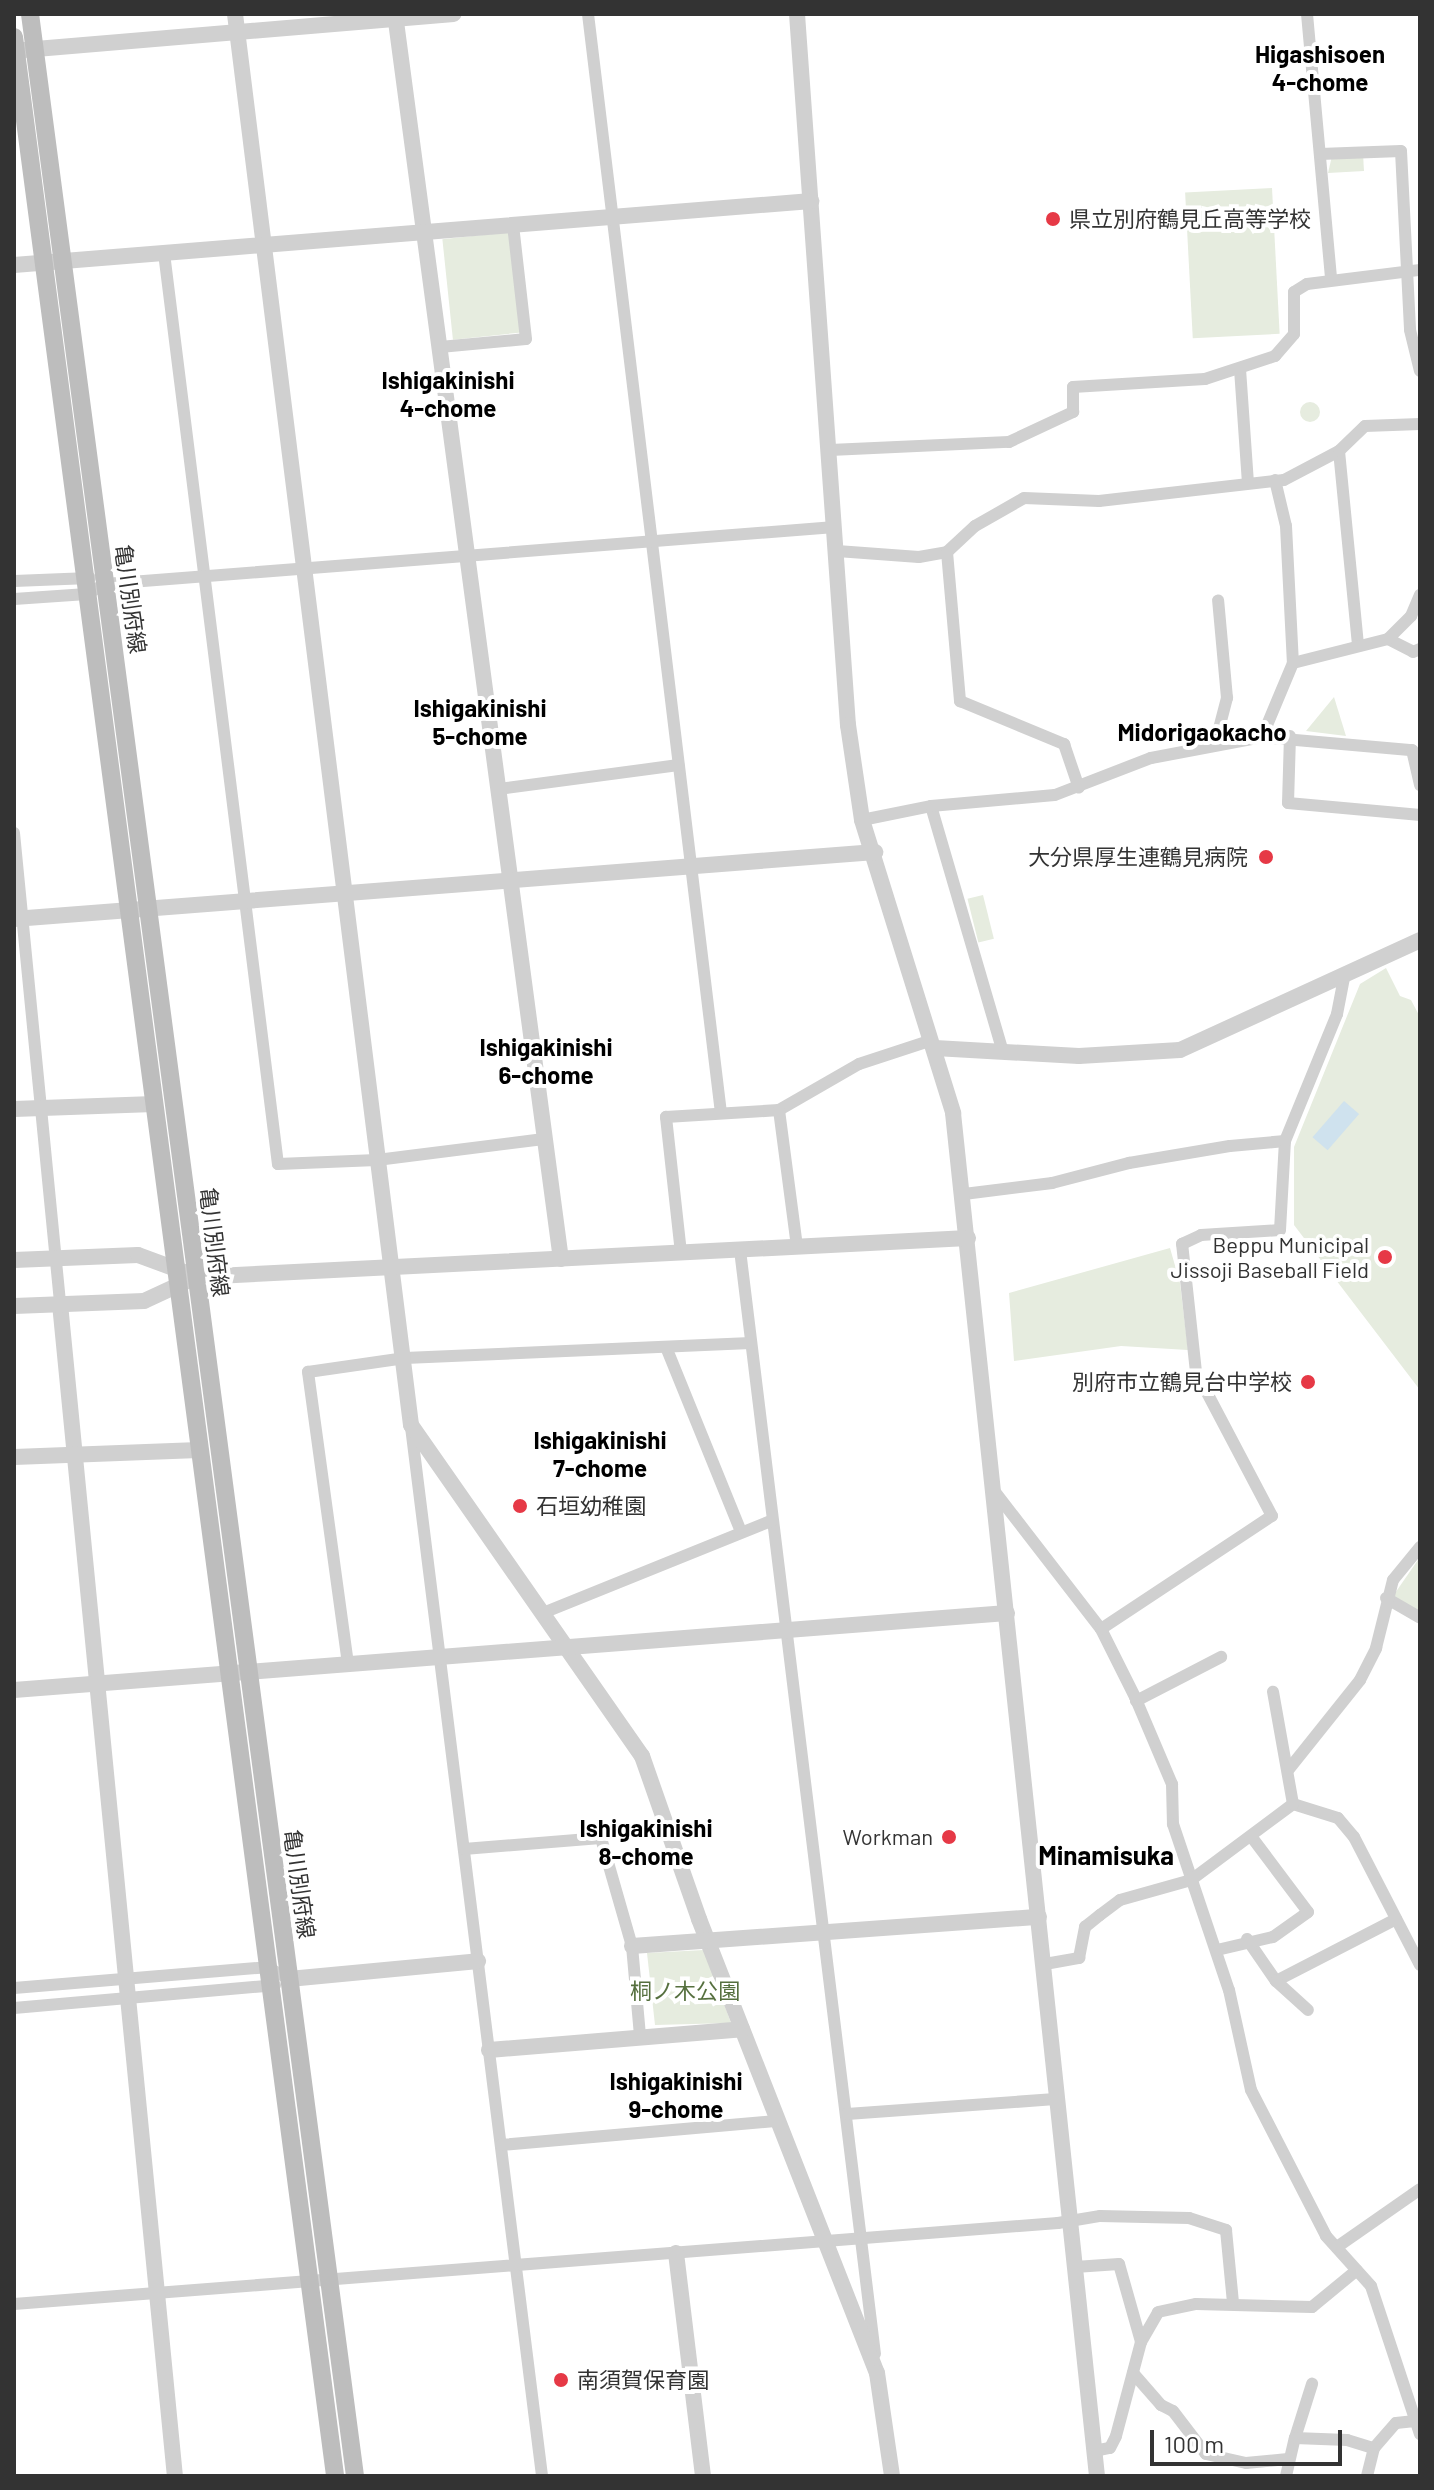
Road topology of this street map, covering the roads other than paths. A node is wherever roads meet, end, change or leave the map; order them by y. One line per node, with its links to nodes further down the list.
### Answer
1 (30, 14): 9 (main road, 亀川別府線)
2 (235, 14): 8 (street)
3 (453, 14): 7 (street)
4 (588, 14): 12 (street)
5 (797, 14): 11 (street)
6 (1307, 14): 10 (street)
7 (395, 15): 8 (street); 14 (street)
8 (237, 31): 9 (street); 15 (street)
9 (19, 47): 17 (main road, 亀川別府線)
10 (1320, 154): 19 (street); 20 (street)
11 (811, 201): 12 (street); 25 (street)
12 (613, 219): 13 (street); 30 (street)
13 (513, 225): 14 (street); 21 (street)
14 (424, 232): 15 (street); 21 (street)
15 (264, 246): 16 (street); 34 (street)
16 (164, 253): 17 (street); 35 (street)
17 (53, 262): 18 (street); 37 (main road, 亀川別府線); 38 (main road, 亀川別府線)
18 (14, 265)
19 (1413, 270): 20 (street); 23 (street)
20 (1331, 279): 22 (street)
21 (440, 347): 33 (street)
22 (1240, 369): 25 (street); 28 (street)
23 (1420, 371)
24 (1420, 424): 26 (street)
25 (830, 450): 29 (street)
26 (1339, 451): 27 (street); 43 (street)
27 (1275, 480): 28 (street); 45 (street)
28 (1248, 483): 32 (street)
29 (835, 527): 30 (street); 31 (street)
30 (651, 541): 33 (street); 49 (street)
31 (837, 551): 32 (street); 55 (street)
32 (947, 552): 51 (street)
33 (468, 556): 34 (street); 52 (street)
34 (304, 568): 35 (street); 60 (street)
35 (204, 576): 37 (street); 61 (street)
36 (14, 581): 38 (street)
37 (105, 584): 38 (street); 62 (main road, 亀川別府線)
38 (86, 585): 40 (street); 63 (main road, 亀川別府線)
39 (1420, 595): 42 (street)
40 (14, 599)
41 (1218, 600): 48 (street)
42 (1388, 639): 43 (street); 44 (street)
43 (1358, 646): 45 (street)
44 (1420, 649)
45 (1293, 663): 47 (street)
46 (1290, 736): 47 (street); 50 (street); 54 (street)
47 (1262, 737): 48 (street)
48 (1215, 744): 51 (street)
49 (678, 765): 52 (street); 58 (street)
50 (1420, 785)
51 (1079, 788): 53 (street)
52 (499, 789): 59 (street)
53 (931, 806): 55 (street); 68 (street)
54 (1420, 815)
55 (862, 820): 57 (street)
56 (14, 833): 64 (street)
57 (875, 852): 58 (street); 67 (street)
58 (692, 867): 59 (street); 73 (street)
59 (511, 881): 60 (street); 74 (street)
60 (344, 894): 61 (street); 76 (street)
61 (245, 902): 62 (street); 76 (street)
62 (147, 909): 63 (street); 87 (main road, 亀川別府線)
63 (128, 911): 64 (street); 69 (main road, 亀川別府線)
64 (18, 918): 70 (street)
65 (1420, 940): 66 (street)
66 (1344, 977): 68 (street); 75 (street)
67 (933, 1044): 68 (street); 72 (street); 77 (street)
68 (1003, 1052)
69 (154, 1104): 70 (street); 86 (main road, 亀川別府線)
70 (40, 1108): 71 (street); 82 (street)
71 (14, 1109)
72 (779, 1110): 73 (street); 79 (street)
73 (721, 1113): 81 (street)
74 (544, 1139): 76 (street); 83 (street)
75 (1285, 1141): 77 (street); 106 (street)
76 (377, 1160): 85 (street)
77 (964, 1194): 78 (street)
78 (968, 1238): 79 (street); 97 (street)
79 (797, 1247): 80 (street)
80 (740, 1250): 81 (street); 90 (street)
81 (681, 1253): 83 (street)
82 (55, 1259): 84 (street); 86 (street); 88 (street)
83 (561, 1259): 85 (street)
84 (14, 1260)
85 (392, 1267): 87 (street); 92 (street)
86 (176, 1277): 87 (street); 88 (street); 94 (main road, 亀川別府線)
87 (196, 1277): 111 (main road, 亀川別府線)
88 (60, 1304): 89 (street); 95 (street)
89 (14, 1306)
90 (751, 1343): 91 (street); 98 (street)
91 (666, 1347): 92 (street); 99 (street)
92 (405, 1358): 93 (street); 110 (street)
93 (411, 1425): 102 (street); 108 (street)
94 (199, 1450): 95 (street); 112 (main road, 亀川別府線)
95 (75, 1455): 96 (street); 113 (street)
96 (14, 1457)
97 (995, 1492): 103 (street); 106 (street)
98 (771, 1521): 99 (street); 105 (street)
99 (741, 1532): 102 (street)
100 (1420, 1547): 101 (street)
101 (1386, 1598): 104 (street); 117 (street)
102 (543, 1613): 107 (street)
103 (1007, 1613): 105 (street); 122 (street)
104 (1420, 1618)
105 (786, 1629): 107 (street); 124 (street)
106 (1101, 1629): 116 (street)
107 (566, 1647): 108 (street); 126 (street)
108 (440, 1657): 110 (street); 120 (street)
109 (1221, 1657): 116 (street)
110 (348, 1664): 111 (street)
111 (248, 1672): 112 (street); 134 (main road, 亀川別府線)
112 (229, 1673): 113 (street); 132 (main road, 亀川別府線)
113 (97, 1684): 114 (street); 133 (street)
114 (14, 1690)
115 (1273, 1692): 117 (street)
116 (1136, 1701): 121 (street)
117 (1289, 1769): 118 (street)
118 (1293, 1804): 119 (street); 123 (street)
119 (1251, 1836): 121 (street); 125 (street)
120 (464, 1849): 127 (street); 129 (street)
121 (1191, 1880): 128 (street); 130 (street)
122 (1039, 1917): 124 (street); 130 (street)
123 (1396, 1919): 131 (street); 135 (street)
124 (824, 1932): 126 (street); 145 (street)
125 (1247, 1939): 128 (street); 135 (street)
126 (707, 1940): 127 (street); 141 (street)
127 (632, 1946): 142 (street)
128 (1217, 1950): 152 (street)
129 (478, 1961): 134 (street); 143 (street)
130 (1045, 1964): 144 (street)
131 (1420, 1965)
132 (267, 1967): 133 (street); 134 (street); 137 (main road, 亀川別府線)
133 (126, 1979): 136 (street); 138 (street)
134 (289, 1979): 137 (street); 157 (main road, 亀川別府線)
135 (1276, 1981): 140 (street)
136 (14, 1988)
137 (270, 1988): 138 (street); 158 (main road, 亀川別府線)
138 (128, 1999): 139 (street); 159 (street)
139 (14, 2008)
140 (1308, 2010)
141 (742, 2029): 142 (street); 146 (street)
142 (640, 2035): 143 (street)
143 (489, 2050): 147 (street)
144 (1058, 2099): 145 (street); 149 (street)
145 (847, 2114): 150 (street)
146 (778, 2121): 147 (street); 151 (street)
147 (501, 2145): 154 (street)
148 (1420, 2189): 152 (street)
149 (1070, 2222): 150 (street); 155 (street); 160 (street)
150 (861, 2238): 151 (street); 163 (street)
151 (823, 2241): 153 (street); 163 (street)
152 (1337, 2247): 156 (street)
153 (676, 2253): 154 (street); 176 (street)
154 (516, 2265): 157 (street); 175 (street)
155 (1075, 2267): 162 (street); 170 (street)
156 (1357, 2270): 160 (street); 166 (street)
157 (329, 2280): 158 (street); 174 (main road, 亀川別府線)
158 (309, 2281): 159 (street); 173 (main road, 亀川別府線)
159 (157, 2293): 161 (street); 172 (street)
160 (1233, 2303): 162 (street)
161 (14, 2304)
162 (1141, 2342): 164 (street)
163 (877, 2373): 177 (street)
164 (1133, 2373): 170 (street); 171 (street)
165 (1312, 2384): 168 (street)
166 (1415, 2421): 167 (street); 169 (street)
167 (1420, 2434)
168 (1295, 2438): 169 (street); 171 (street)
169 (1374, 2448): 180 (street)
170 (1094, 2451): 178 (street)
171 (1288, 2459): 179 (street)
172 (175, 2476)
173 (335, 2476)
174 (355, 2476)
175 (542, 2476)
176 (703, 2476)
177 (892, 2476)
178 (1097, 2476)
179 (1286, 2476)
180 (1367, 2476)

